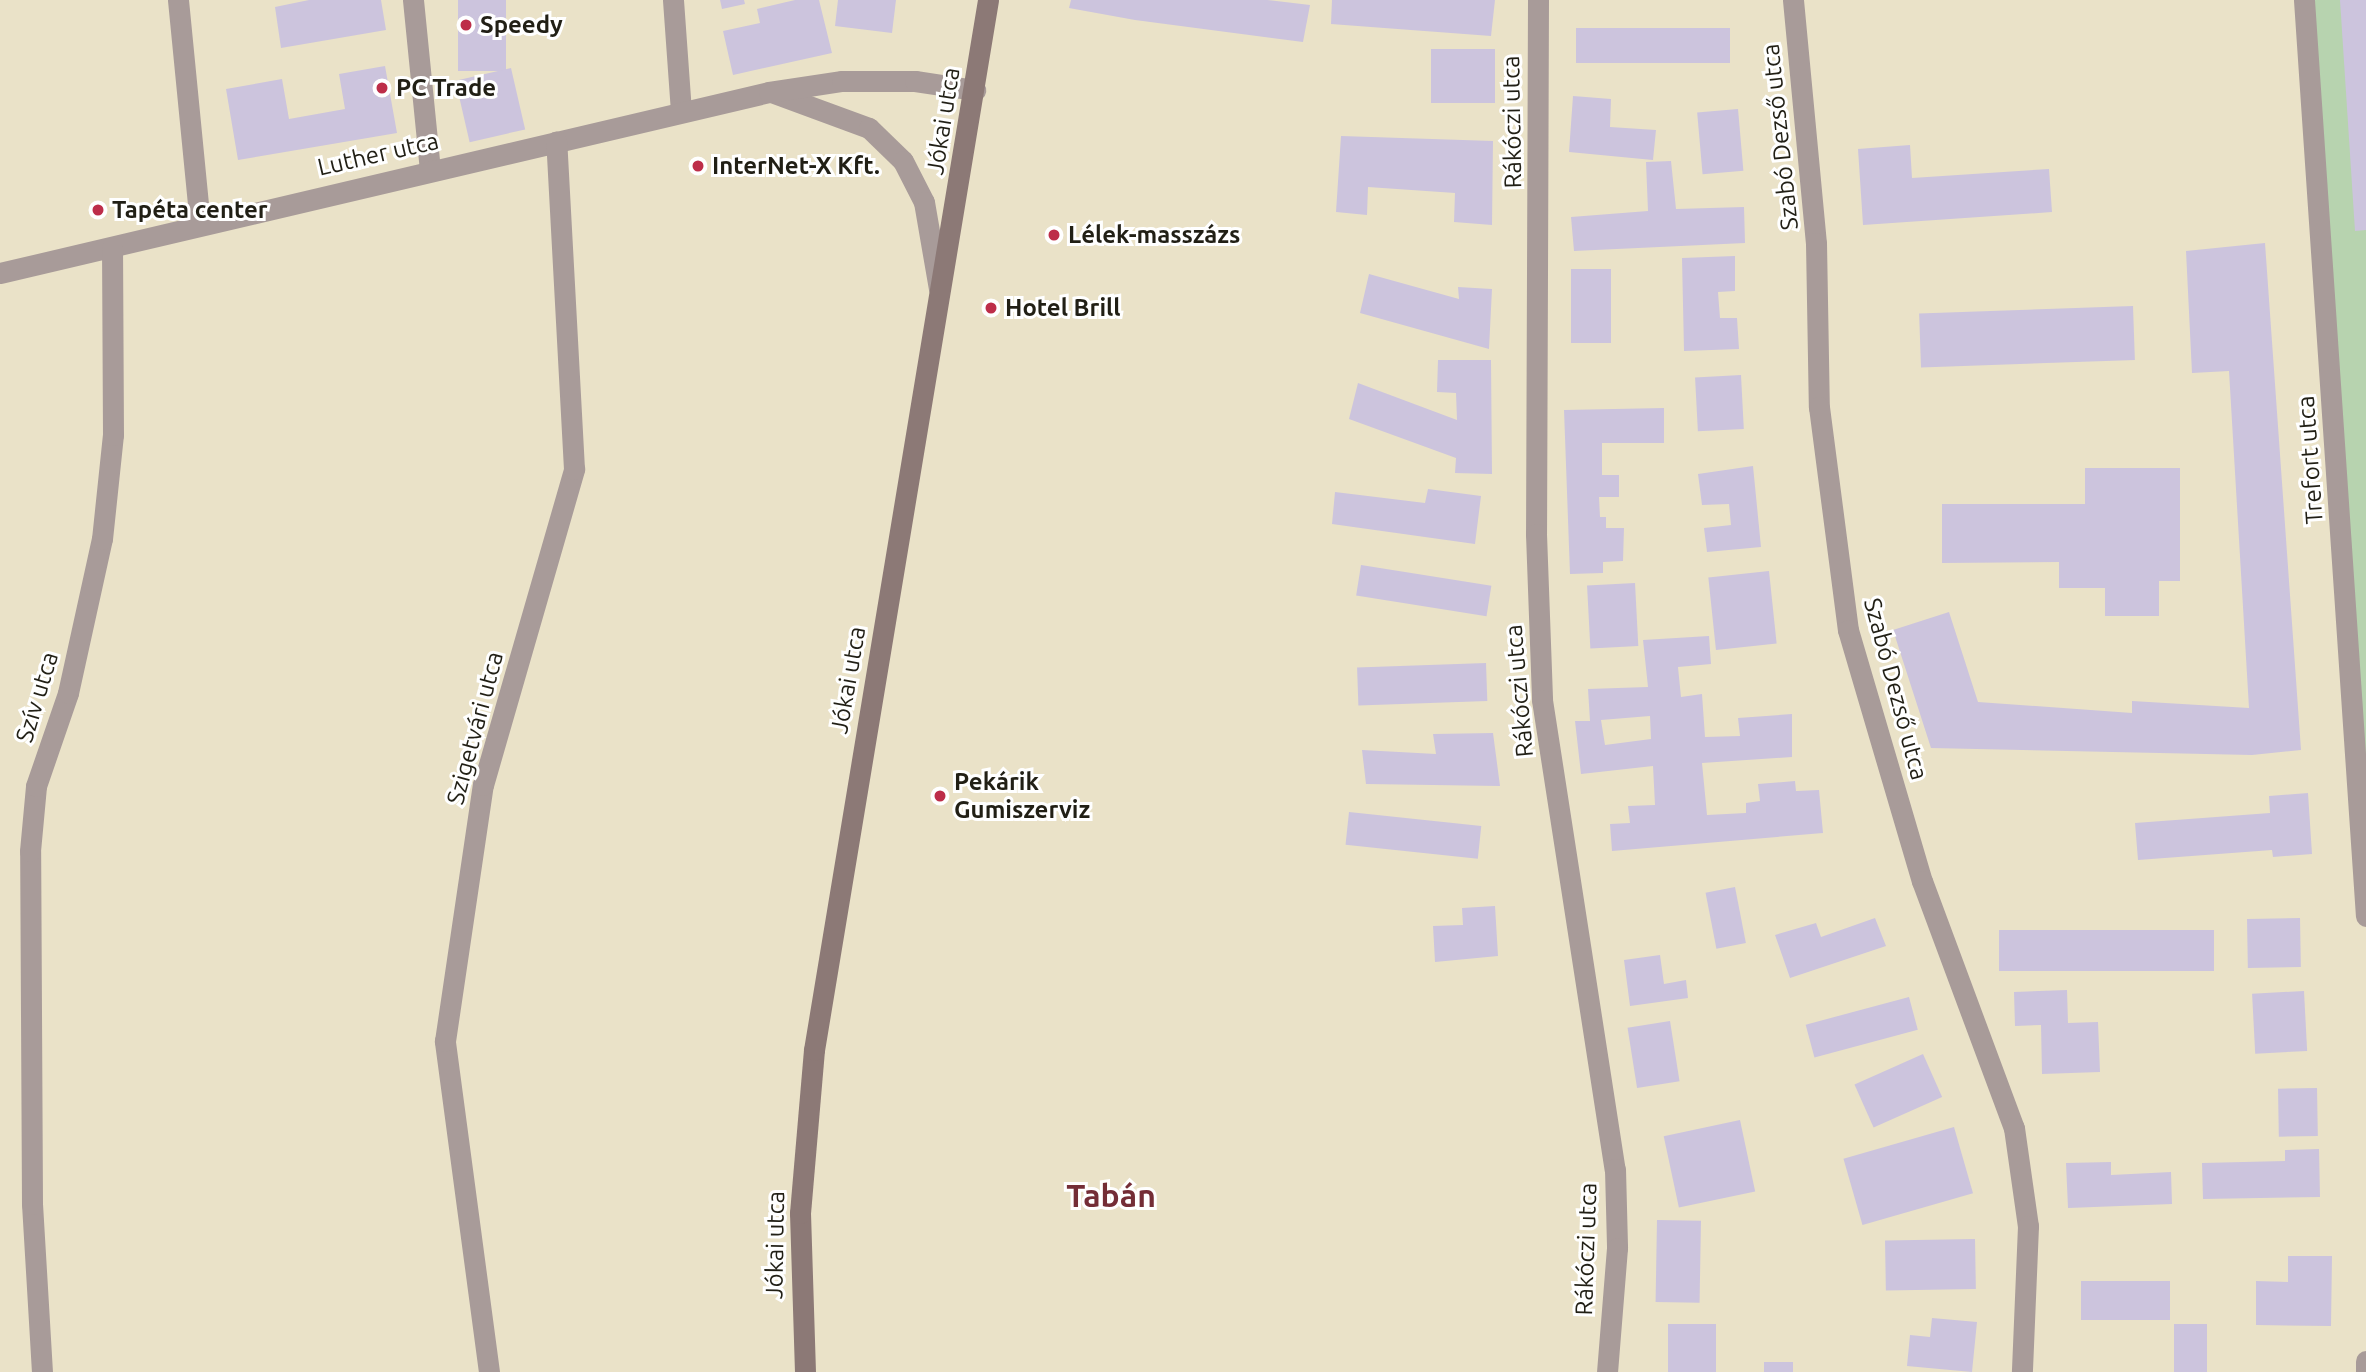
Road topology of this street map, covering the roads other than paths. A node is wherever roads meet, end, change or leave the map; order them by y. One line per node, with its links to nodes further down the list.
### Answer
1 (178, 0): 13 (street)
2 (413, 0): 12 (street)
3 (673, 0): 10 (street)
4 (988, 0): 8 (main road, Jókai utca)
5 (1538, 0): 22 (street, Rákóczi utca)
6 (1793, 0): 23 (street, Szabó Dezső utca)
7 (2304, 0): 17 (street, Trefort utca)
8 (975, 90): 9 (street, Luther utca); 16 (main road, Jókai utca)
9 (769, 92): 10 (street, Luther utca); 16 (street)
10 (681, 111): 11 (street, Luther utca)
11 (556, 141): 12 (street, Luther utca); 20 (street, Szigetvári utca)
12 (430, 169): 13 (street, Luther utca)
13 (200, 223): 14 (street, Luther utca)
14 (112, 248): 15 (street, Luther utca); 19 (street, Szív utca)
15 (0, 273)
16 (940, 295): 21 (main road, Jókai utca)
17 (2366, 916)
18 (2366, 1361): 24 (street)
19 (42, 1372)
20 (489, 1372)
21 (805, 1372)
22 (1607, 1372)
23 (2022, 1372)
24 (2366, 1372)

